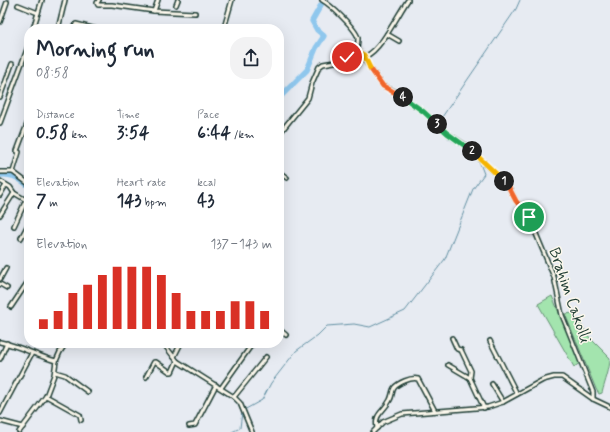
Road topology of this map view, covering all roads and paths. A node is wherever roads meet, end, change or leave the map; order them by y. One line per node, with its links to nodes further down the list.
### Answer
1 (42, 0): 13 (street)
2 (65, 0): 17 (street)
3 (99, 0): 12 (street)
4 (158, 0): 12 (street)
5 (178, 0): 11 (street)
6 (232, 0): 18 (street)
7 (322, 0): 21 (street)
8 (408, 0): 19 (street)
9 (7, 2): 15 (street)
10 (18, 5): 13 (street)
11 (176, 5)
12 (154, 11): 14 (street)
13 (38, 13): 16 (street)
14 (195, 13)
15 (0, 22)
16 (35, 24)
17 (59, 24)
18 (225, 24)
19 (387, 34): 20 (street); 22 (street)
20 (399, 41)
21 (356, 51): 22 (street); 27 (street)
22 (364, 55): 75 (street, Brahim Cakolli)
23 (24, 58): 26 (street)
24 (12, 64): 25 (street)
25 (0, 97)
26 (0, 123)
27 (284, 128)
28 (24, 132): 30 (street)
29 (0, 172): 30 (street)
30 (12, 172): 33 (street)
31 (284, 176): 32 (street)
32 (287, 178)
33 (24, 180)
34 (0, 181): 35 (street)
35 (6, 185): 36 (street); 37 (street)
36 (14, 193): 38 (street); 40 (street)
37 (0, 195)
38 (24, 199)
39 (24, 204): 41 (street)
40 (0, 215)
41 (14, 226)
42 (24, 232): 43 (street)
43 (21, 238)
44 (6, 268): 45 (street)
45 (0, 280)
46 (0, 284): 47 (street)
47 (7, 288)
48 (24, 288): 49 (street)
49 (11, 307)
50 (452, 338): 67 (street)
51 (490, 341): 72 (street)
52 (0, 342): 53 (street)
53 (7, 343): 58 (street); 61 (street)
54 (63, 348): 62 (street)
55 (167, 348): 60 (street)
56 (178, 348): 60 (street)
57 (249, 348): 70 (street)
58 (32, 353): 62 (street); 80 (street)
59 (266, 356): 74 (street)
60 (174, 357): 63 (street)
61 (0, 359)
62 (56, 361): 65 (street)
63 (177, 361): 66 (street); 69 (street)
64 (448, 365): 67 (street)
65 (55, 372): 71 (street); 73 (street)
66 (146, 377)
67 (470, 378): 78 (street)
68 (492, 384): 76 (street)
69 (216, 385): 70 (street); 83 (street)
70 (221, 388): 74 (street)
71 (88, 392)
72 (517, 394): 75 (street); 76 (street)
73 (46, 396): 81 (street); 84 (street)
74 (234, 397): 87 (street)
75 (593, 399): 77 (street)
76 (503, 402): 78 (street)
77 (610, 407)
78 (484, 408): 79 (street)
79 (435, 411): 85 (street); 85 (street)
80 (0, 414)
81 (81, 420)
82 (0, 421): 84 (street)
83 (189, 426)
84 (23, 427): 86 (street)
85 (377, 428): 88 (street)
86 (19, 432)
87 (252, 432)
88 (373, 432)

